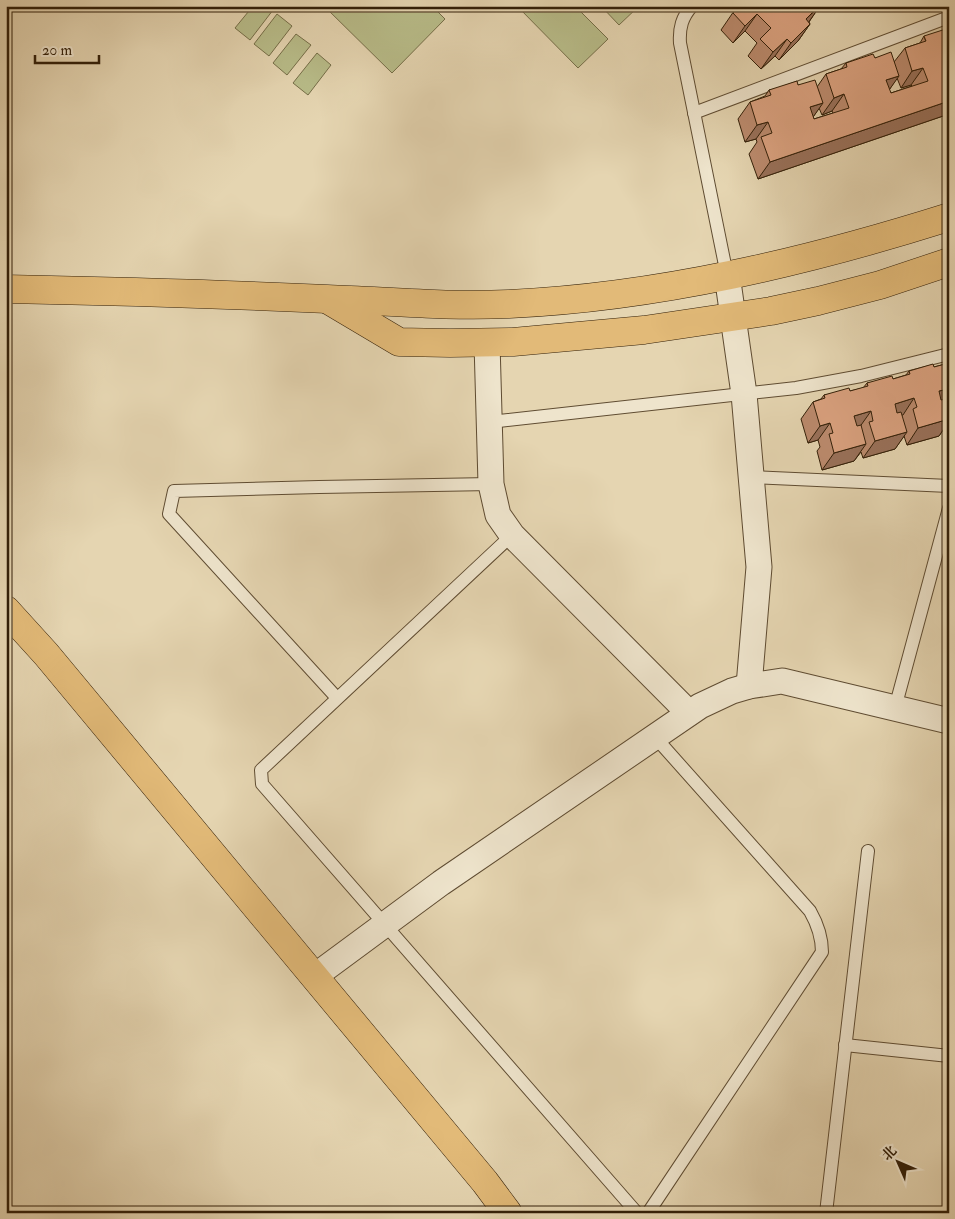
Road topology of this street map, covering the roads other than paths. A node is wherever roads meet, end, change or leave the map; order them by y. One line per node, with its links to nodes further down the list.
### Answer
1 (692, 6): 3 (lane)
2 (949, 17): 3 (lane)
3 (694, 113): 6 (lane)
4 (949, 217): 6 (highway)
5 (949, 262): 9 (highway)
6 (727, 275): 8 (highway); 9 (street)
7 (6, 290): 8 (highway)
8 (326, 299): 10 (highway)
9 (734, 317): 10 (highway); 12 (street)
10 (487, 343): 13 (street)
11 (949, 354): 12 (lane)
12 (744, 394): 13 (lane); 14 (street)
13 (490, 422): 15 (street)
14 (751, 477): 16 (lane); 20 (street)
15 (491, 484): 18 (street); 21 (lane)
16 (949, 486)
17 (949, 508): 22 (lane)
18 (512, 535): 21 (lane); 23 (street)
19 (6, 610): 28 (highway)
20 (749, 686): 22 (street); 23 (street)
21 (337, 698): 27 (lane)
22 (895, 708): 24 (street)
23 (690, 713): 25 (street)
24 (949, 721)
25 (655, 737): 27 (street); 33 (lane)
26 (868, 852): 29 (lane)
27 (385, 924): 28 (street); 32 (lane)
28 (315, 976): 31 (highway)
29 (845, 1045): 30 (lane); 34 (lane)
30 (949, 1056)
31 (508, 1213)
32 (638, 1213)
33 (648, 1213)
34 (826, 1213)

